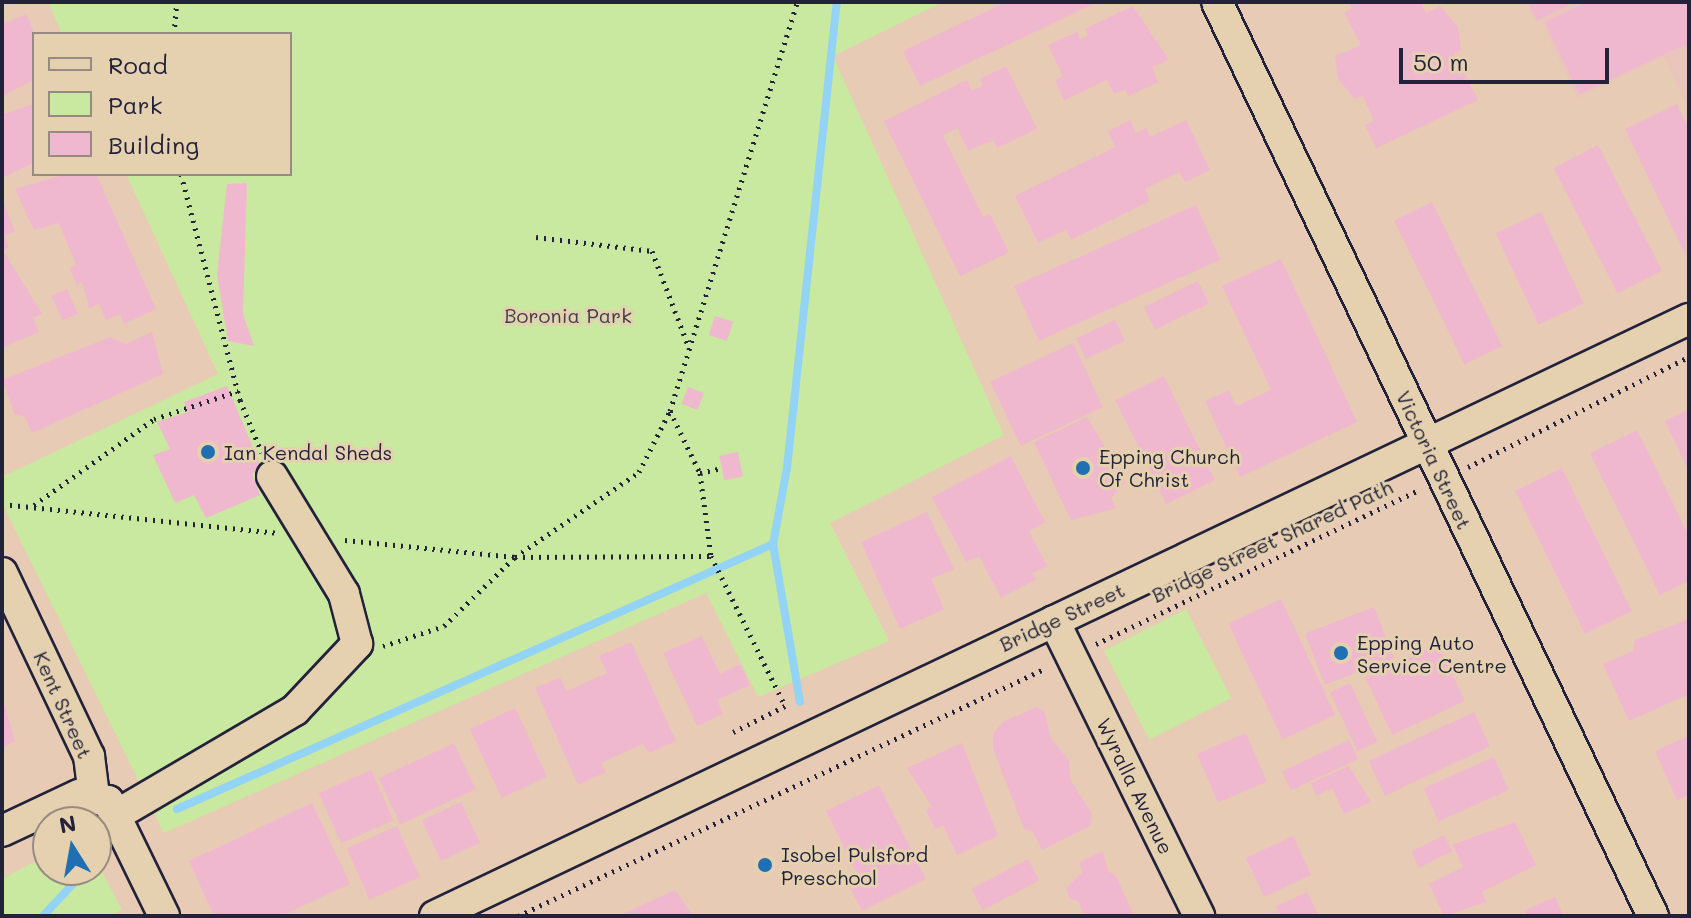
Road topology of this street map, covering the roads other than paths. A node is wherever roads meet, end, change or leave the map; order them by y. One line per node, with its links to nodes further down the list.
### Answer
1 (1217, 2): 3 (street, Victoria Street)
2 (1689, 319): 3 (street, Bridge Street)
3 (1427, 444): 6 (street, Bridge Street); 13 (street, Victoria Street)
4 (272, 476): 8 (street)
5 (2, 573): 7 (street, Kent Street)
6 (1054, 621): 11 (street, Bridge Street); 12 (street, Wyralla Avenue)
7 (94, 796): 8 (street); 9 (street)
8 (118, 814): 10 (street)
9 (2, 831)
10 (164, 916)
11 (435, 916)
12 (1199, 916)
13 (1653, 916)

